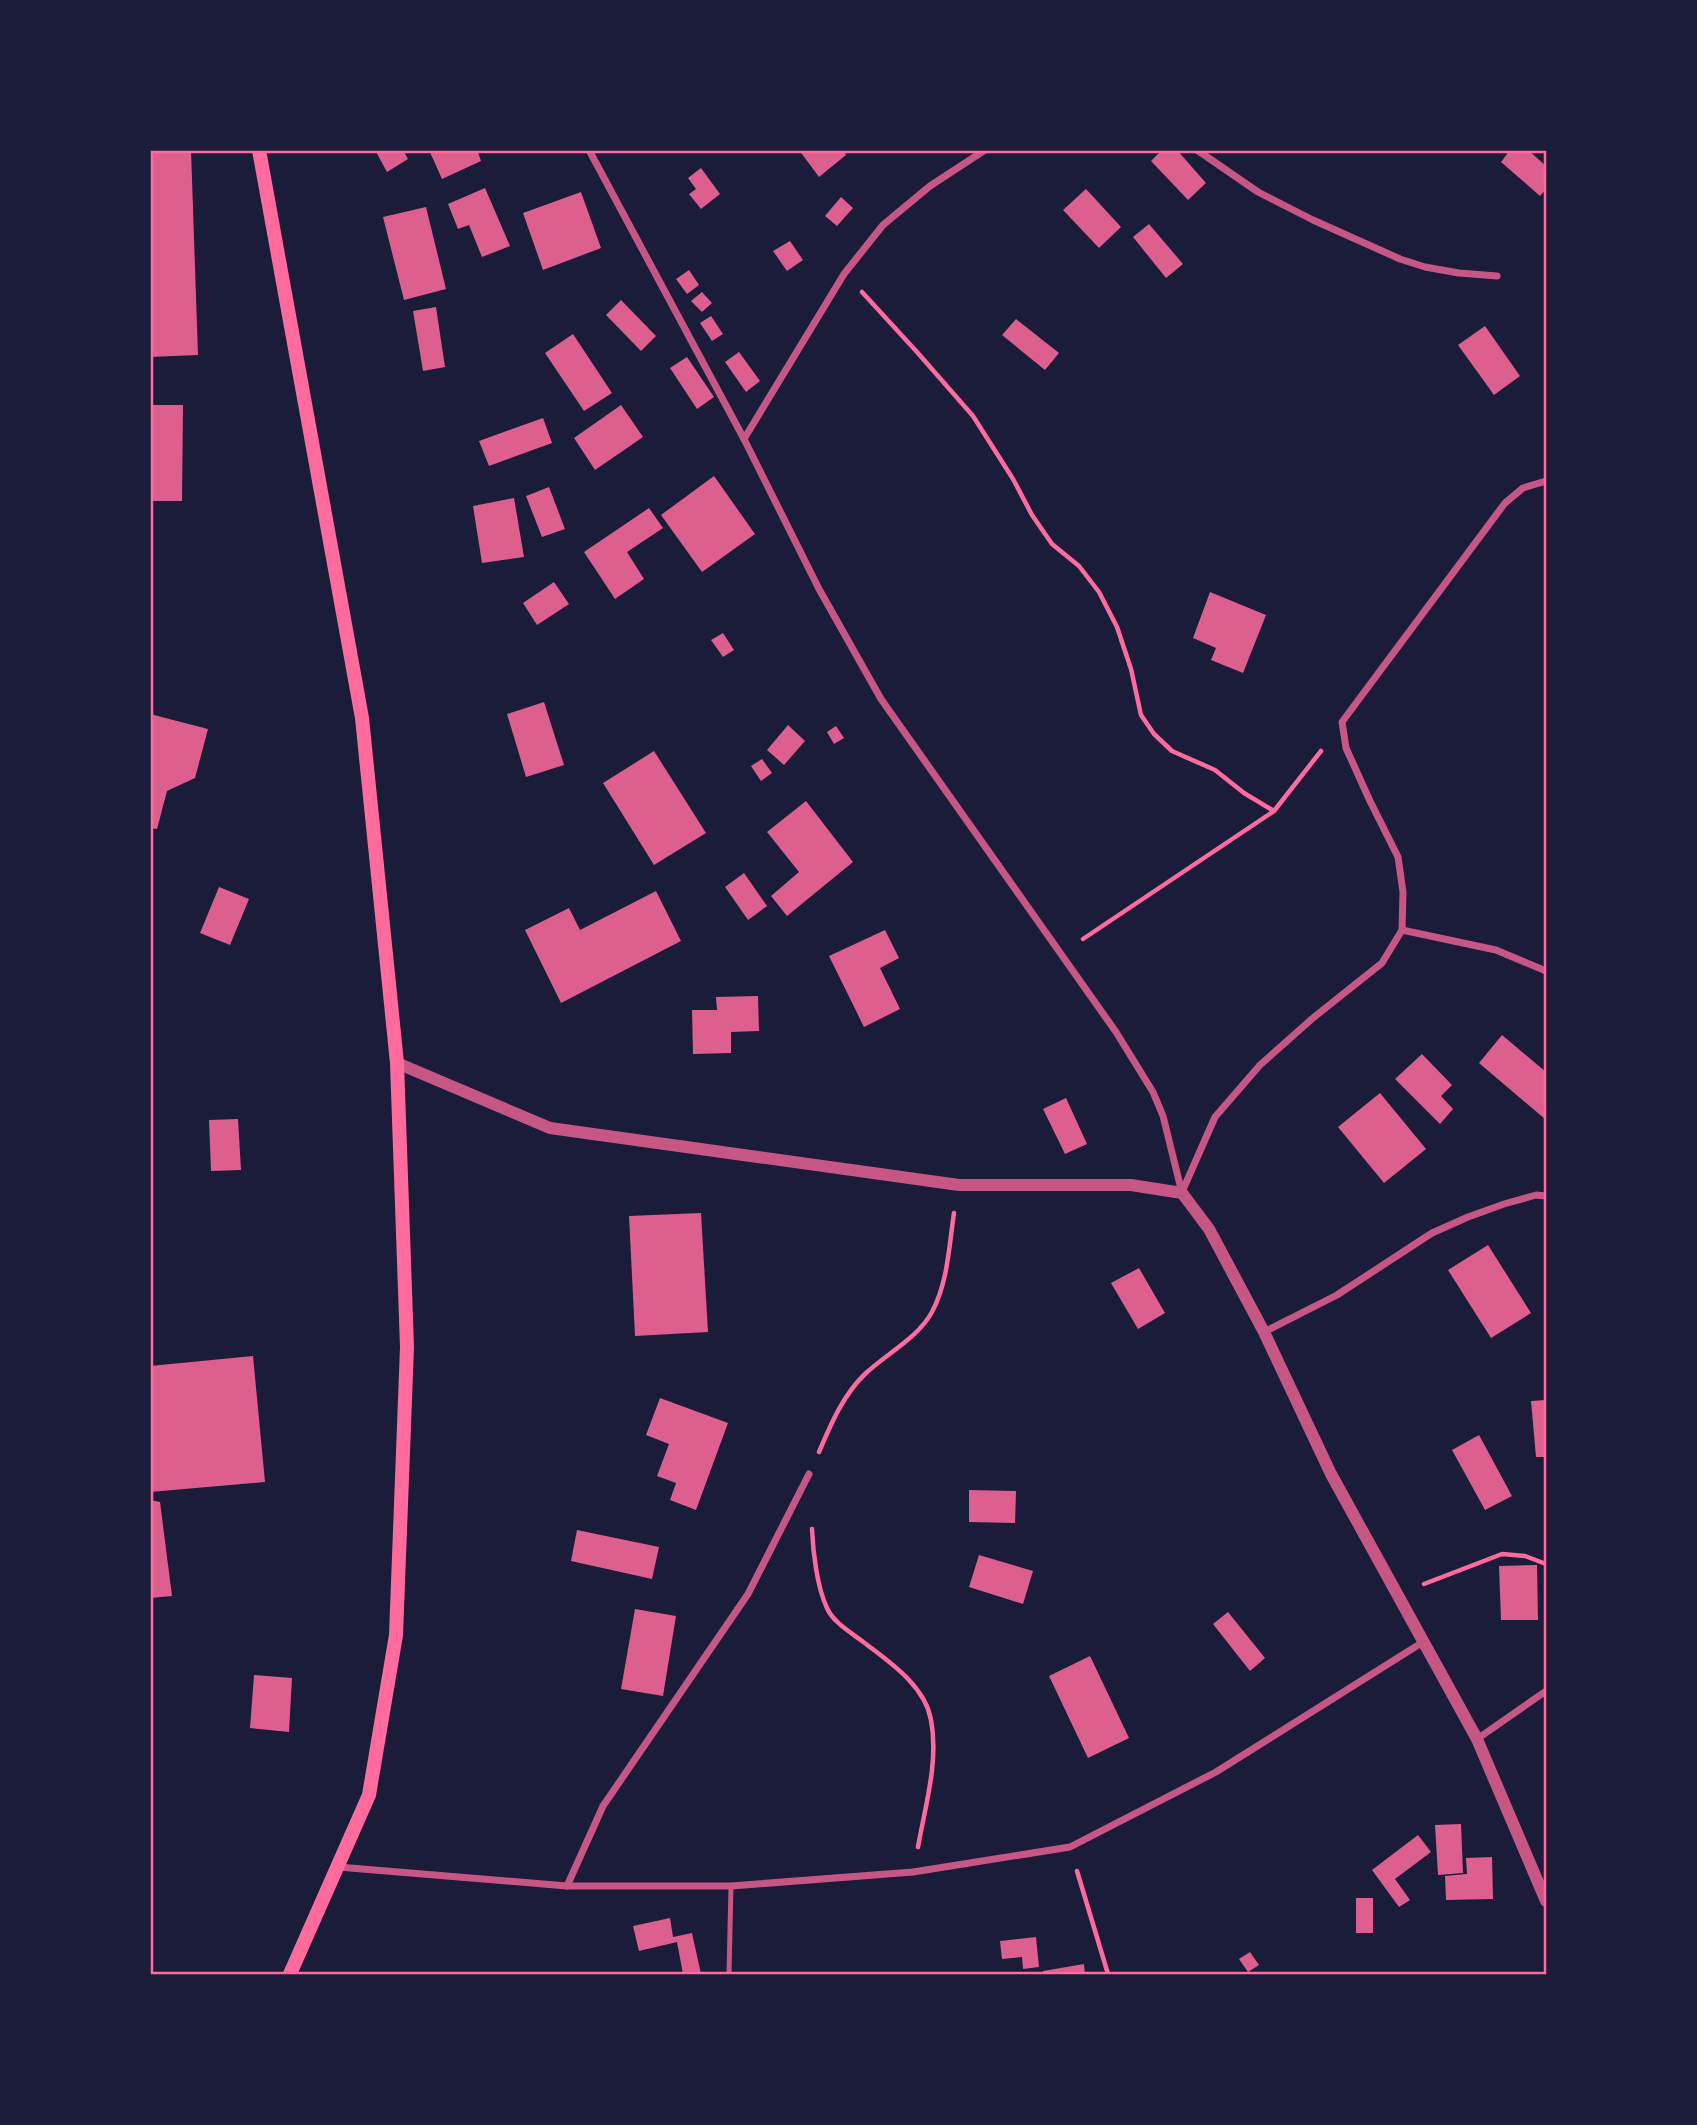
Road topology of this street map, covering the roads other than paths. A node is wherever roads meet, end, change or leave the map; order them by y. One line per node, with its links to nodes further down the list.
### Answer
1 (259, 150): 10 (main road)
2 (589, 150): 6 (street)
3 (985, 150): 6 (street)
4 (1197, 150): 5 (street)
5 (1497, 276)
6 (744, 439): 11 (street)
7 (1546, 481): 8 (street)
8 (1402, 930): 9 (street); 11 (street)
9 (1546, 971)
10 (397, 1063): 11 (street); 18 (main road)
11 (1182, 1192): 13 (street)
12 (1546, 1196): 13 (street)
13 (1264, 1332): 15 (street)
14 (809, 1474): 19 (street)
15 (1423, 1642): 17 (street); 20 (street)
16 (1546, 1691): 17 (street)
17 (1477, 1739): 21 (street)
18 (338, 1867): 19 (street); 22 (main road)
19 (567, 1886): 20 (street)
20 (732, 1886): 23 (lane)
21 (1546, 1901)
22 (290, 1975)
23 (729, 1975)

